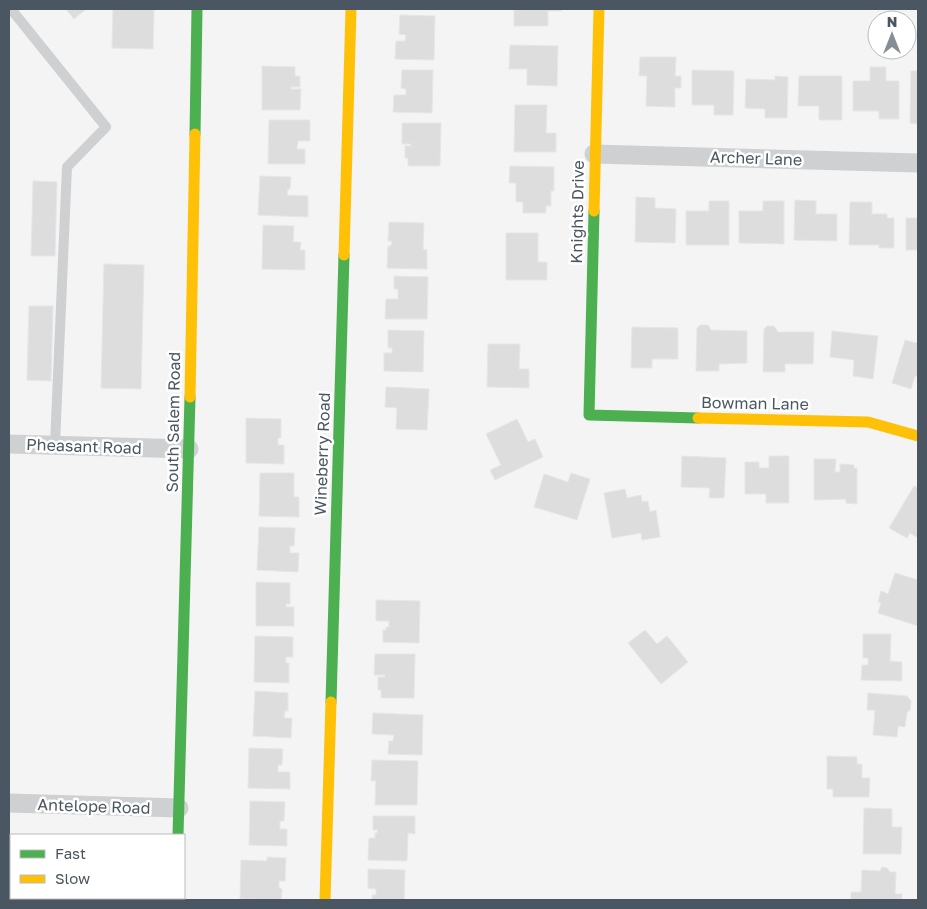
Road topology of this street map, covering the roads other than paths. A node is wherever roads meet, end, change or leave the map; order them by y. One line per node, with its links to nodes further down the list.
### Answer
1 (11, 9): 10 (lane)
2 (197, 9): 11 (street, South Salem Road)
3 (351, 9): 15 (street, Wineberry Road)
4 (599, 9): 5 (street, Knights Drive)
5 (594, 154): 6 (street, Archer Lane); 7 (street, Knights Drive)
6 (918, 163)
7 (589, 415): 8 (street, Bowman Lane)
8 (918, 436)
9 (9, 444): 10 (street, Pheasant Road)
10 (56, 445): 11 (street, Pheasant Road)
11 (189, 449): 13 (street, South Salem Road)
12 (9, 803): 13 (street, Antelope Road)
13 (179, 808): 14 (street, South Salem Road)
14 (178, 834)
15 (325, 900)

